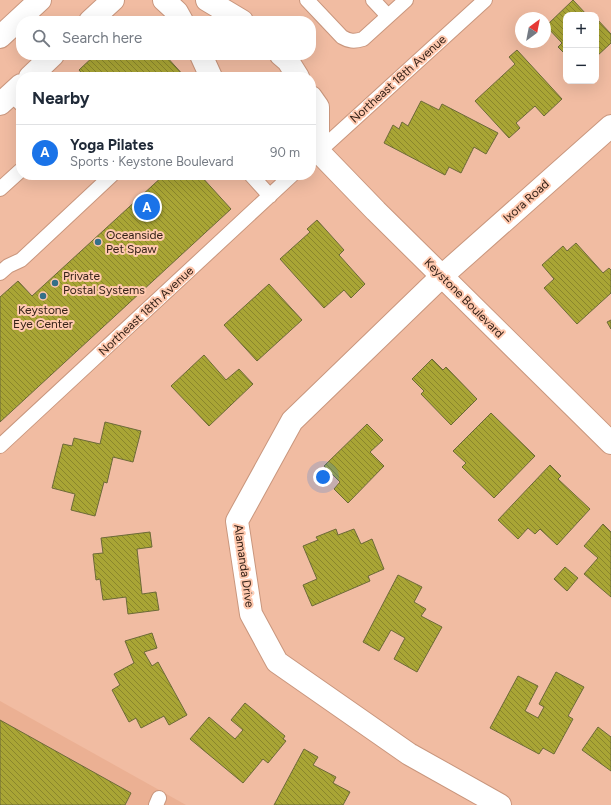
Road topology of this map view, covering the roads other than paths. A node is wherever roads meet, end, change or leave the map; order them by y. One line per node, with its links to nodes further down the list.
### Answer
1 (40, 0): 9 (street)
2 (113, 0): 10 (street)
3 (164, 0): 11 (street)
4 (207, 0): 12 (street)
5 (307, 0): 13 (lane)
6 (373, 0): 13 (lane)
7 (406, 0): 13 (lane)
8 (485, 0): 25 (lane, Northeast 18th Avenue)
9 (23, 16)
10 (95, 16)
11 (179, 16)
12 (234, 16)
13 (388, 16)
14 (16, 22): 15 (street)
15 (0, 37)
16 (48, 60): 19 (street)
17 (203, 60): 20 (street)
18 (287, 60): 21 (street)
19 (35, 72)
20 (209, 72)
21 (295, 72)
22 (316, 104): 23 (street)
23 (316, 125)
24 (611, 126): 34 (street, Ixora Road)
25 (316, 150)
26 (316, 156): 34 (street, Keystone Boulevard)
27 (16, 175): 31 (lane)
28 (107, 180): 33 (lane)
29 (256, 180): 32 (lane)
30 (287, 180): 32 (lane, Northeast 18th Avenue)
31 (0, 189)
32 (270, 196): 36 (lane, Northeast 18th Avenue)
33 (0, 273)
34 (442, 276): 35 (street, Keystone Boulevard); 37 (street, Alamanda Drive)
35 (611, 443)
36 (0, 446)
37 (500, 805)

